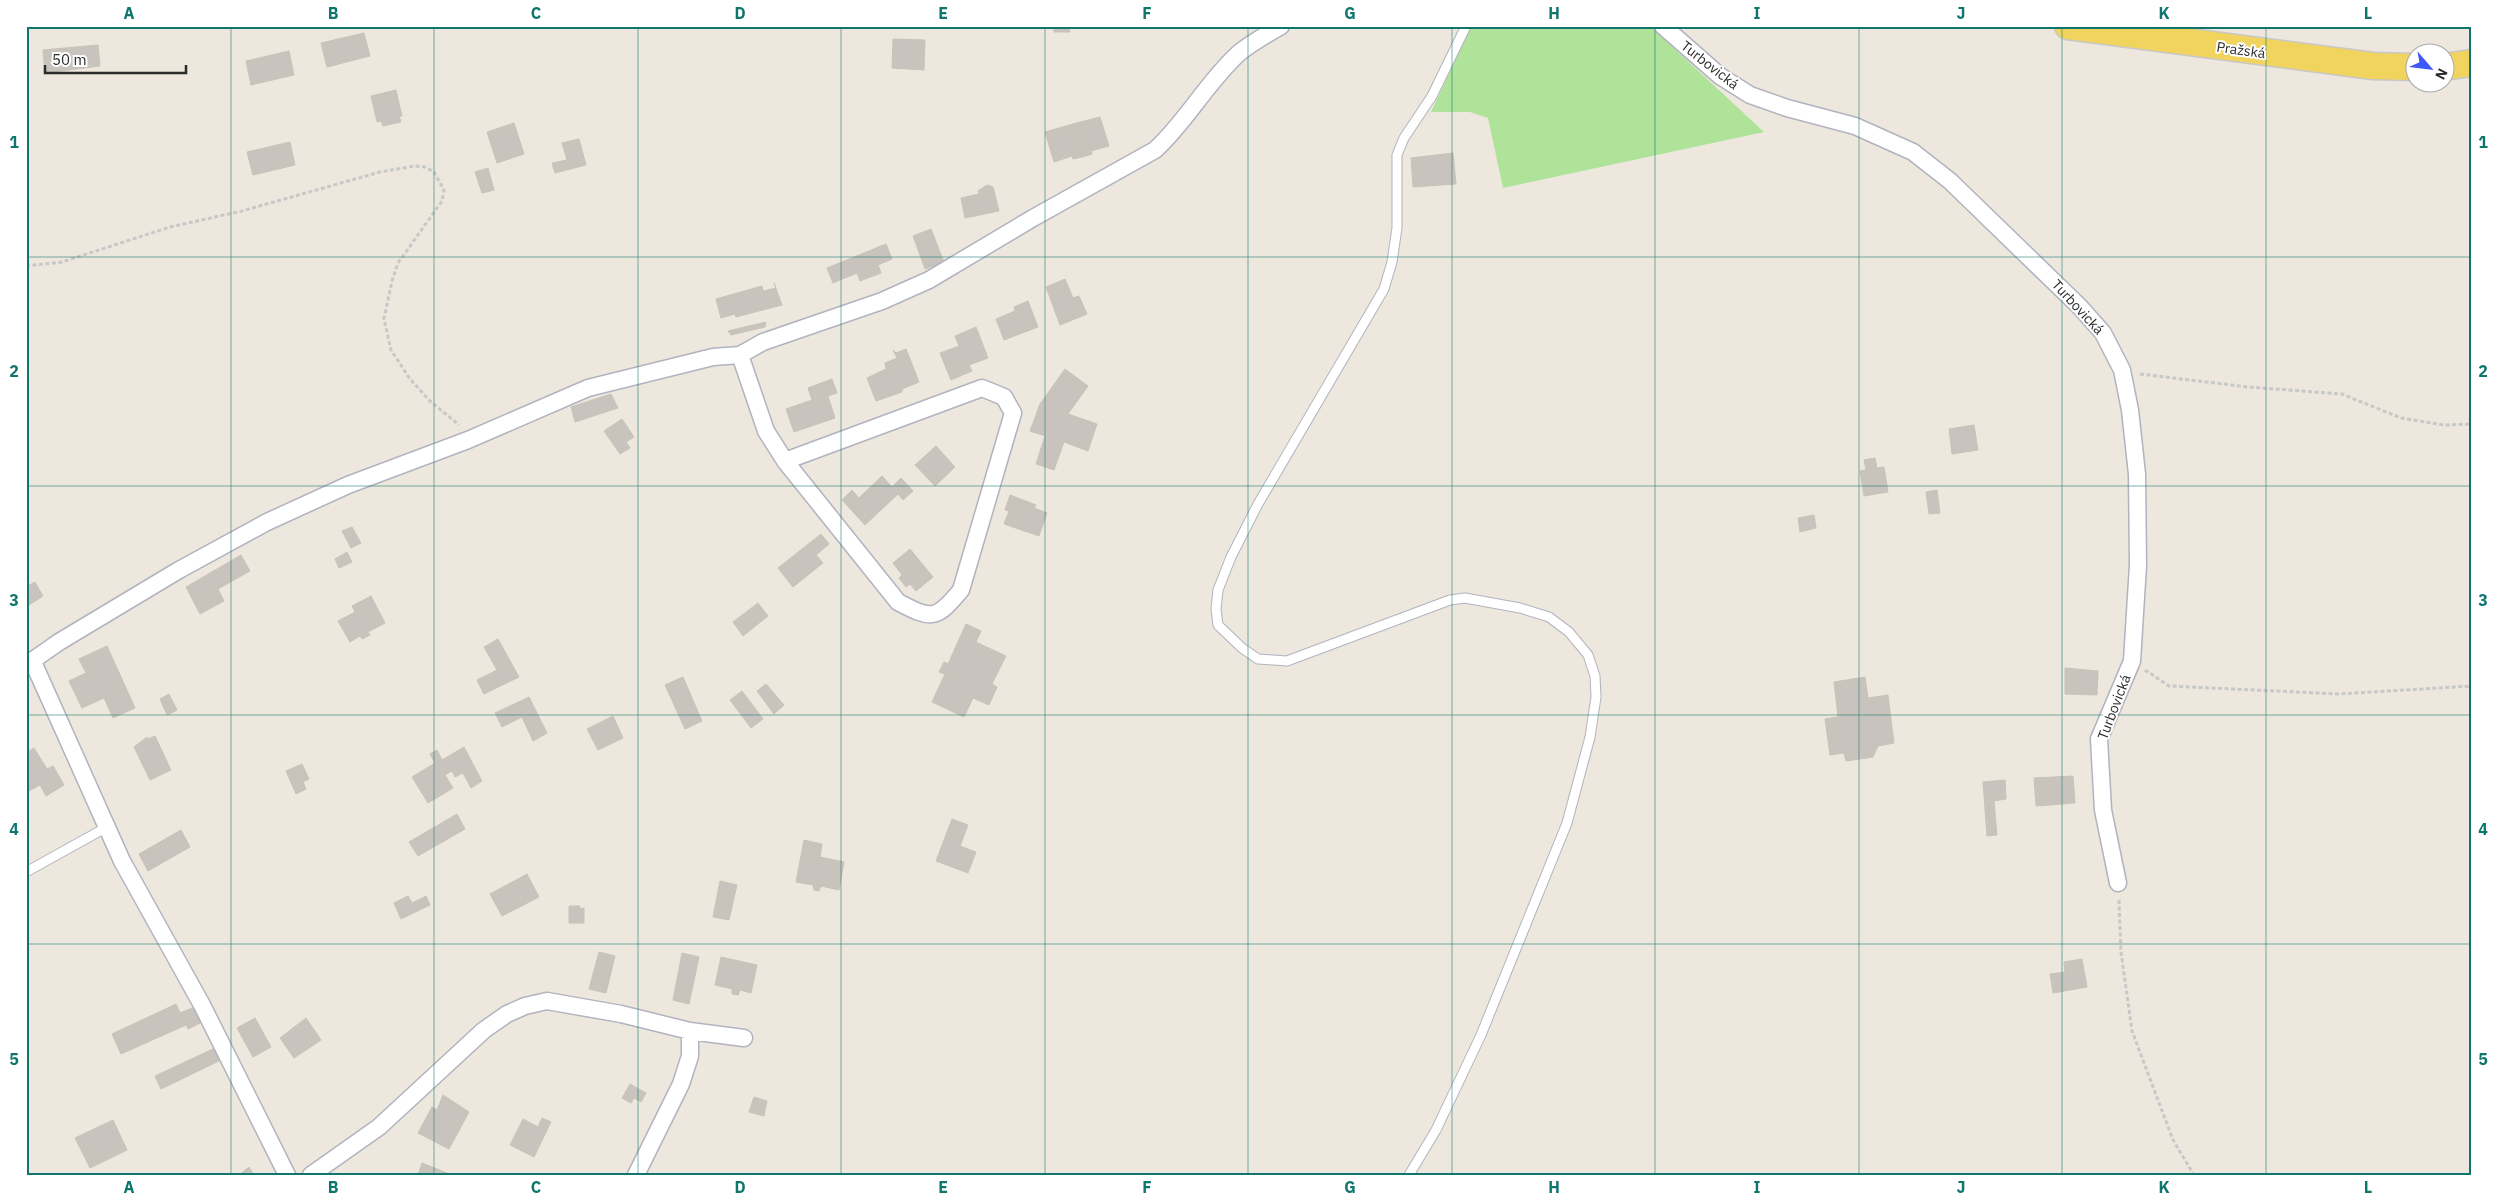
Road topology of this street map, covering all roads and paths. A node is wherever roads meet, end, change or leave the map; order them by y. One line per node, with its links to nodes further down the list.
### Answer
1 (1281, 26): 9 (street)
2 (1466, 26): 25 (lane)
3 (1663, 26): 10 (street, Turbovická)
4 (2068, 26): 7 (main road, Pražská)
5 (2471, 63): 6 (main road)
6 (2454, 66)
7 (2404, 67)
8 (26, 266): 12 (path)
9 (740, 355): 12 (street); 13 (street)
10 (2122, 370): 11 (path); 14 (street, Turbovická)
11 (2471, 424)
12 (468, 440): 15 (street)
13 (785, 461): 13 (street)
14 (2132, 661): 16 (path); 19 (street, Turbovická)
15 (30, 664): 17 (street)
16 (2471, 686)
17 (107, 827): 18 (lane); 22 (street)
18 (26, 872)
19 (2118, 883): 26 (path)
20 (690, 1031): 21 (street); 23 (street); 24 (street)
21 (744, 1038)
22 (287, 1175)
23 (311, 1175)
24 (636, 1175)
25 (1409, 1175)
26 (2194, 1175)

